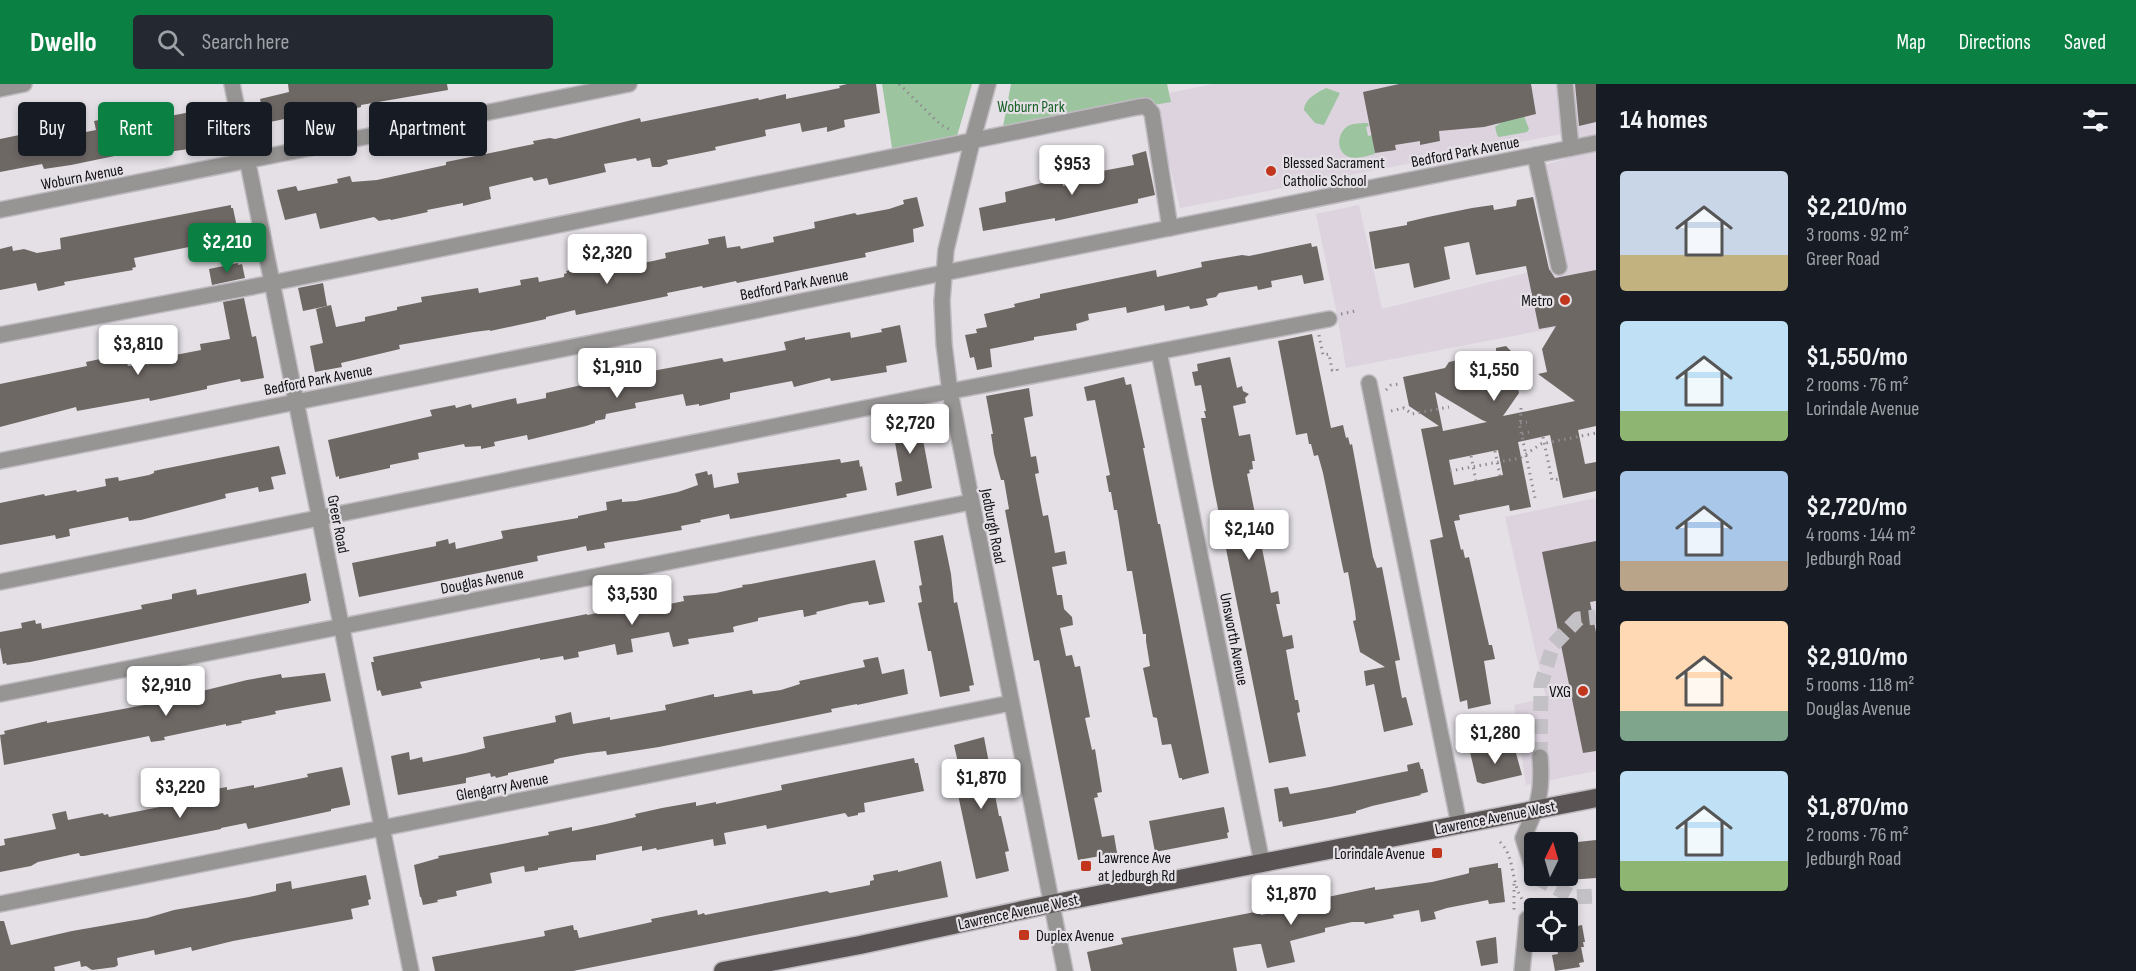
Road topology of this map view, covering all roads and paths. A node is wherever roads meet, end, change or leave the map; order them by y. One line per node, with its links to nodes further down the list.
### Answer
1 (24, 84): 7 (street)
2 (232, 84): 13 (street, Greer Road)
3 (629, 84): 13 (street, Woburn Avenue)
4 (899, 84): 8 (path)
5 (988, 84): 9 (street, Jedburgh Road)
6 (1565, 84): 11 (street)
7 (0, 89)
8 (950, 130)
9 (972, 142): 15 (street); 17 (street, Jedburgh Road); 18 (street)
10 (1596, 143): 11 (street, Bedford Park Avenue)
11 (1570, 148): 12 (street, Bedford Park Avenue)
12 (1535, 155): 15 (street, Bedford Park Avenue); 16 (street)
13 (247, 161): 14 (street, Woburn Avenue); 18 (street, Greer Road)
14 (0, 210)
15 (1170, 228): 17 (street, Bedford Park Avenue)
16 (1559, 267)
17 (944, 273): 25 (street, Jedburgh Road); 26 (street, Bedford Park Avenue)
18 (272, 283): 21 (street); 26 (street, Greer Road)
19 (1329, 318): 22 (street)
20 (1318, 330): 23 (path)
21 (0, 335)
22 (1159, 352): 25 (street); 65 (street, Unsworth Avenue)
23 (1338, 373)
24 (1369, 383): 61 (street)
25 (950, 392): 52 (street, Jedburgh Road); 53 (street)
26 (297, 402): 44 (street, Bedford Park Avenue); 53 (street, Greer Road)
27 (1449, 407): 29 (path)
28 (1521, 408): 31 (path)
29 (1389, 411)
30 (1527, 422): 31 (path)
31 (1520, 423): 35 (path)
32 (1579, 430): 36 (path)
33 (1529, 432): 35 (path)
34 (1596, 433): 36 (path)
35 (1521, 434): 42 (path)
36 (1580, 436): 38 (path)
37 (1543, 437): 38 (path)
38 (1545, 444): 41 (path); 42 (path)
39 (1495, 451): 45 (path)
40 (1553, 452): 41 (path)
41 (1547, 453): 49 (path)
42 (1526, 454): 45 (path); 51 (path)
43 (1471, 456): 46 (path)
44 (0, 461)
45 (1497, 462): 46 (path); 48 (path)
46 (1473, 467): 47 (path); 50 (path)
47 (1450, 471)
48 (1500, 476)
49 (1559, 479)
50 (1476, 481)
51 (1535, 498)
52 (971, 502): 55 (street, Douglas Avenue); 57 (street, Jedburgh Road)
53 (319, 518): 54 (street); 55 (street, Greer Road)
54 (0, 582)
55 (341, 626): 56 (street, Douglas Avenue); 62 (street, Greer Road)
56 (0, 694)
57 (1011, 703): 62 (street, Glengarry Avenue); 68 (street, Jedburgh Road)
58 (1540, 757): 60 (street)
59 (1596, 798): 60 (main road, Lawrence Avenue West)
60 (1537, 808): 61 (main road, Lawrence Avenue West); 63 (street)
61 (1459, 824): 65 (main road, Lawrence Avenue West)
62 (381, 828): 67 (street, Glengarry Avenue); 70 (street, Greer Road)
63 (1526, 832)
64 (1500, 842): 66 (path)
65 (1262, 863): 68 (main road, Lawrence Avenue West)
66 (1514, 882): 69 (path); 69 (path)
67 (0, 904)
68 (1051, 904): 71 (main road, Lawrence Avenue West); 72 (street)
69 (1523, 912): 73 (street)
70 (411, 971)
71 (723, 971)
72 (1065, 971)
73 (1522, 971)

